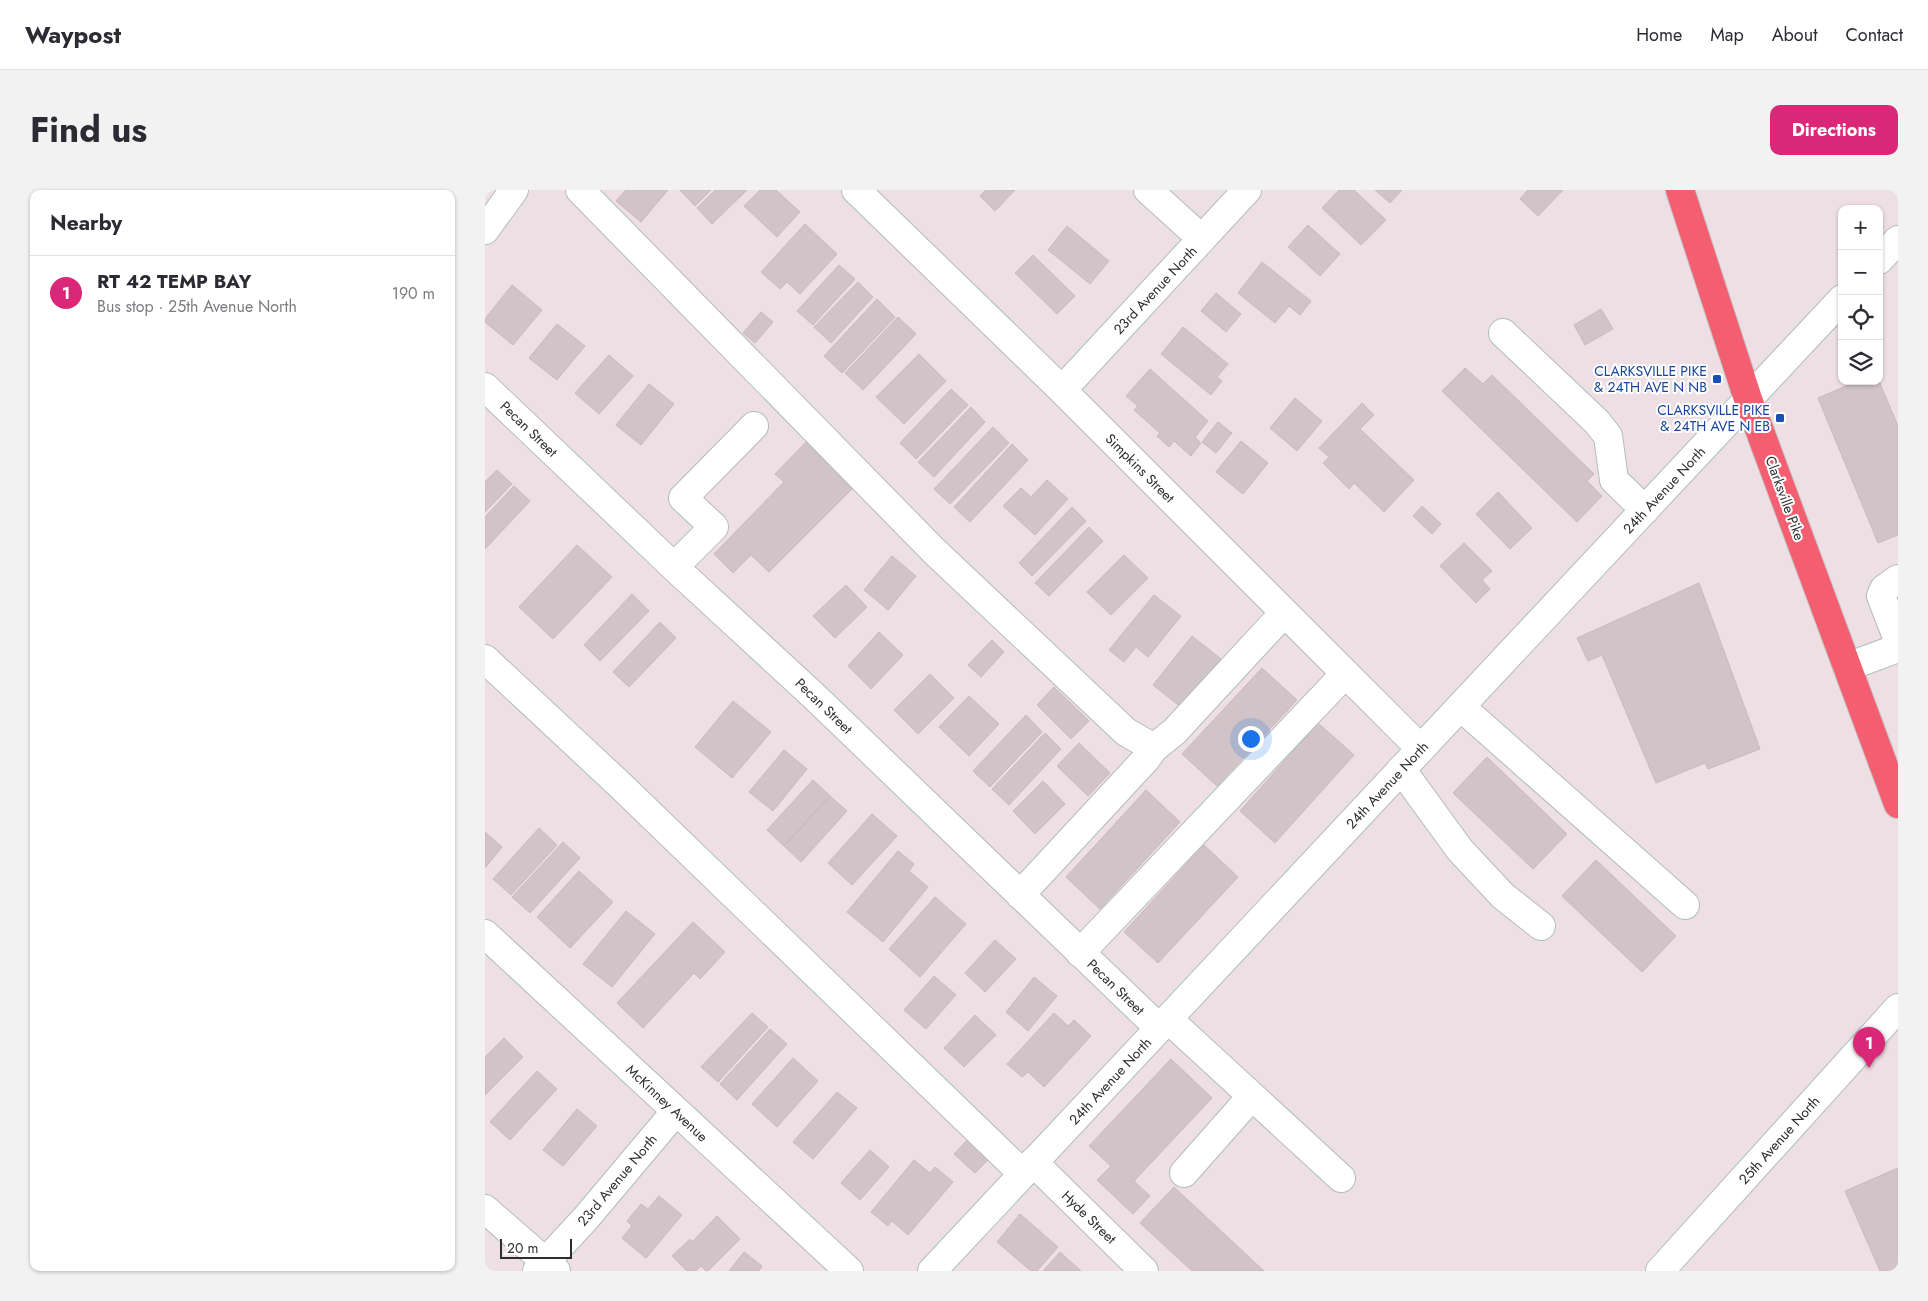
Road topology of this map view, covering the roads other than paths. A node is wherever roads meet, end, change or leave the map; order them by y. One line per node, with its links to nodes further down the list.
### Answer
1 (514, 190): 7 (street)
2 (580, 190): 27 (street)
3 (856, 190): 14 (street, Simpkins Street)
4 (1149, 190): 8 (street)
5 (1247, 190): 8 (street, 23rd Avenue North)
6 (1680, 190): 15 (main road, Clarksville Pike)
7 (485, 230)
8 (1202, 240): 14 (street, 23rd Avenue North)
9 (1898, 240): 10 (street)
10 (1883, 256)
11 (1838, 303): 15 (street, 24th Avenue North)
12 (1503, 333): 17 (street)
13 (485, 387): 18 (street, Pecan Street)
14 (1062, 390): 20 (street, Simpkins Street)
15 (1747, 398): 17 (street, 24th Avenue North); 24 (main road, Clarksville Pike)
16 (753, 426): 18 (street)
17 (1645, 510): 26 (street, 24th Avenue North)
18 (674, 567): 31 (street, Pecan Street)
19 (1898, 579): 21 (street)
20 (1284, 614): 25 (street, Simpkins Street); 27 (street)
21 (1898, 640)
22 (1898, 648): 24 (street)
23 (485, 659): 40 (street, Hyde Street)
24 (1847, 666): 30 (main road, Clarksville Pike)
25 (1345, 674): 28 (street, Simpkins Street); 35 (street)
26 (1461, 707): 28 (street, 24th Avenue North); 32 (street)
27 (1154, 748): 31 (street)
28 (1421, 749): 29 (street, 24th Avenue North)
29 (1401, 768): 33 (street); 37 (street, 24th Avenue North)
30 (1898, 804)
31 (1020, 896): 35 (street, Pecan Street)
32 (1685, 904)
33 (1541, 926)
34 (485, 934): 39 (street, McKinney Avenue)
35 (1080, 953): 37 (street, Pecan Street)
36 (1898, 1008): 48 (street, 25th Avenue North)
37 (1164, 1024): 38 (street, Pecan Street); 40 (street, 24th Avenue North)
38 (1252, 1096): 41 (street); 42 (street, Pecan Street)
39 (676, 1111): 44 (street, 23rd Avenue North); 45 (street, McKinney Avenue)
40 (1028, 1168): 46 (street, 24th Avenue North); 47 (street, Hyde Street)
41 (1184, 1173)
42 (1341, 1178)
43 (485, 1209): 44 (street)
44 (546, 1268)
45 (849, 1271)
46 (932, 1271)
47 (1144, 1271)
48 (1660, 1271)

